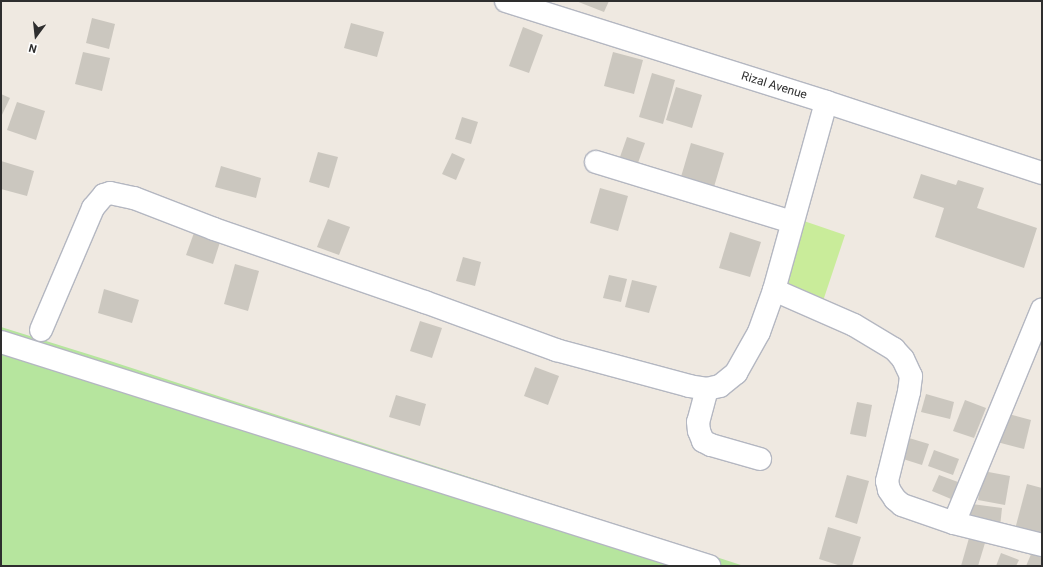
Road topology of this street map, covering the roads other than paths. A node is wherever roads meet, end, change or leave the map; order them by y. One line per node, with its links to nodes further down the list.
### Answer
1 (506, 1): 2 (street, Rizal Avenue)
2 (547, 7): 3 (street, Rizal Avenue)
3 (826, 102): 5 (street, Rizal Avenue); 6 (street)
4 (596, 162): 6 (street)
5 (1042, 173)
6 (792, 222): 7 (street)
7 (774, 290): 11 (street); 13 (street)
8 (1042, 309): 13 (street)
9 (41, 330): 11 (street)
10 (1, 342): 15 (street)
11 (707, 389): 12 (street)
12 (760, 459)
13 (954, 522): 14 (street)
14 (1042, 545)
15 (709, 566)

